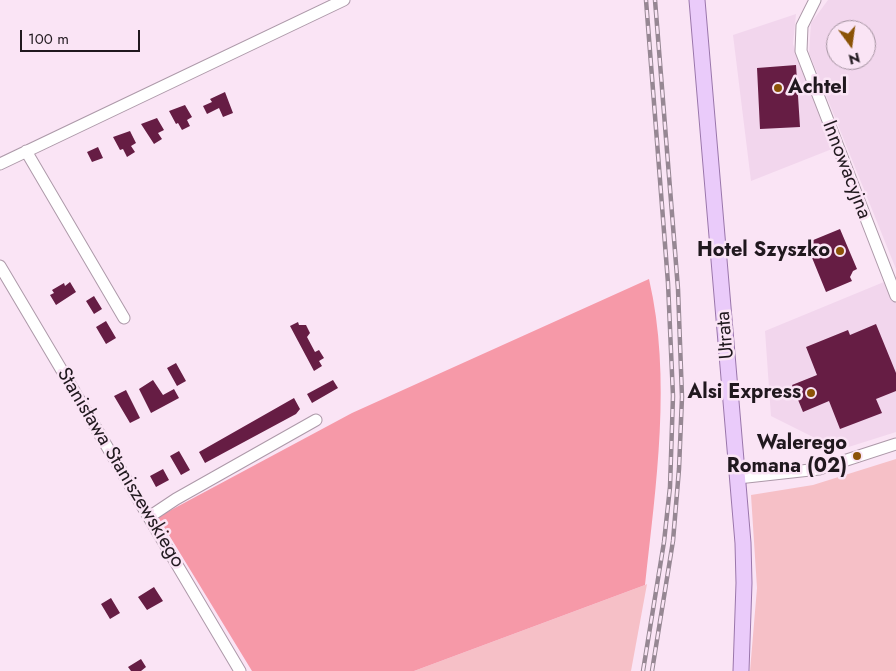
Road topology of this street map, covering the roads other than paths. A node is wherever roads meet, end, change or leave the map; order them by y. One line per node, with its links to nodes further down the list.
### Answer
1 (344, 0): 4 (street)
2 (697, 0): 11 (main road, Utrata)
3 (815, 0): 7 (street, Innowacyjna)
4 (26, 151): 5 (street); 8 (street)
5 (0, 164)
6 (0, 266): 12 (street, Stanisława Staniszewskiego)
7 (896, 296)
8 (124, 318)
9 (316, 420): 12 (street)
10 (896, 444): 11 (street)
11 (738, 478): 14 (main road, Utrata)
12 (149, 517): 13 (street, Stanisława Staniszewskiego)
13 (240, 671)
14 (742, 671)

